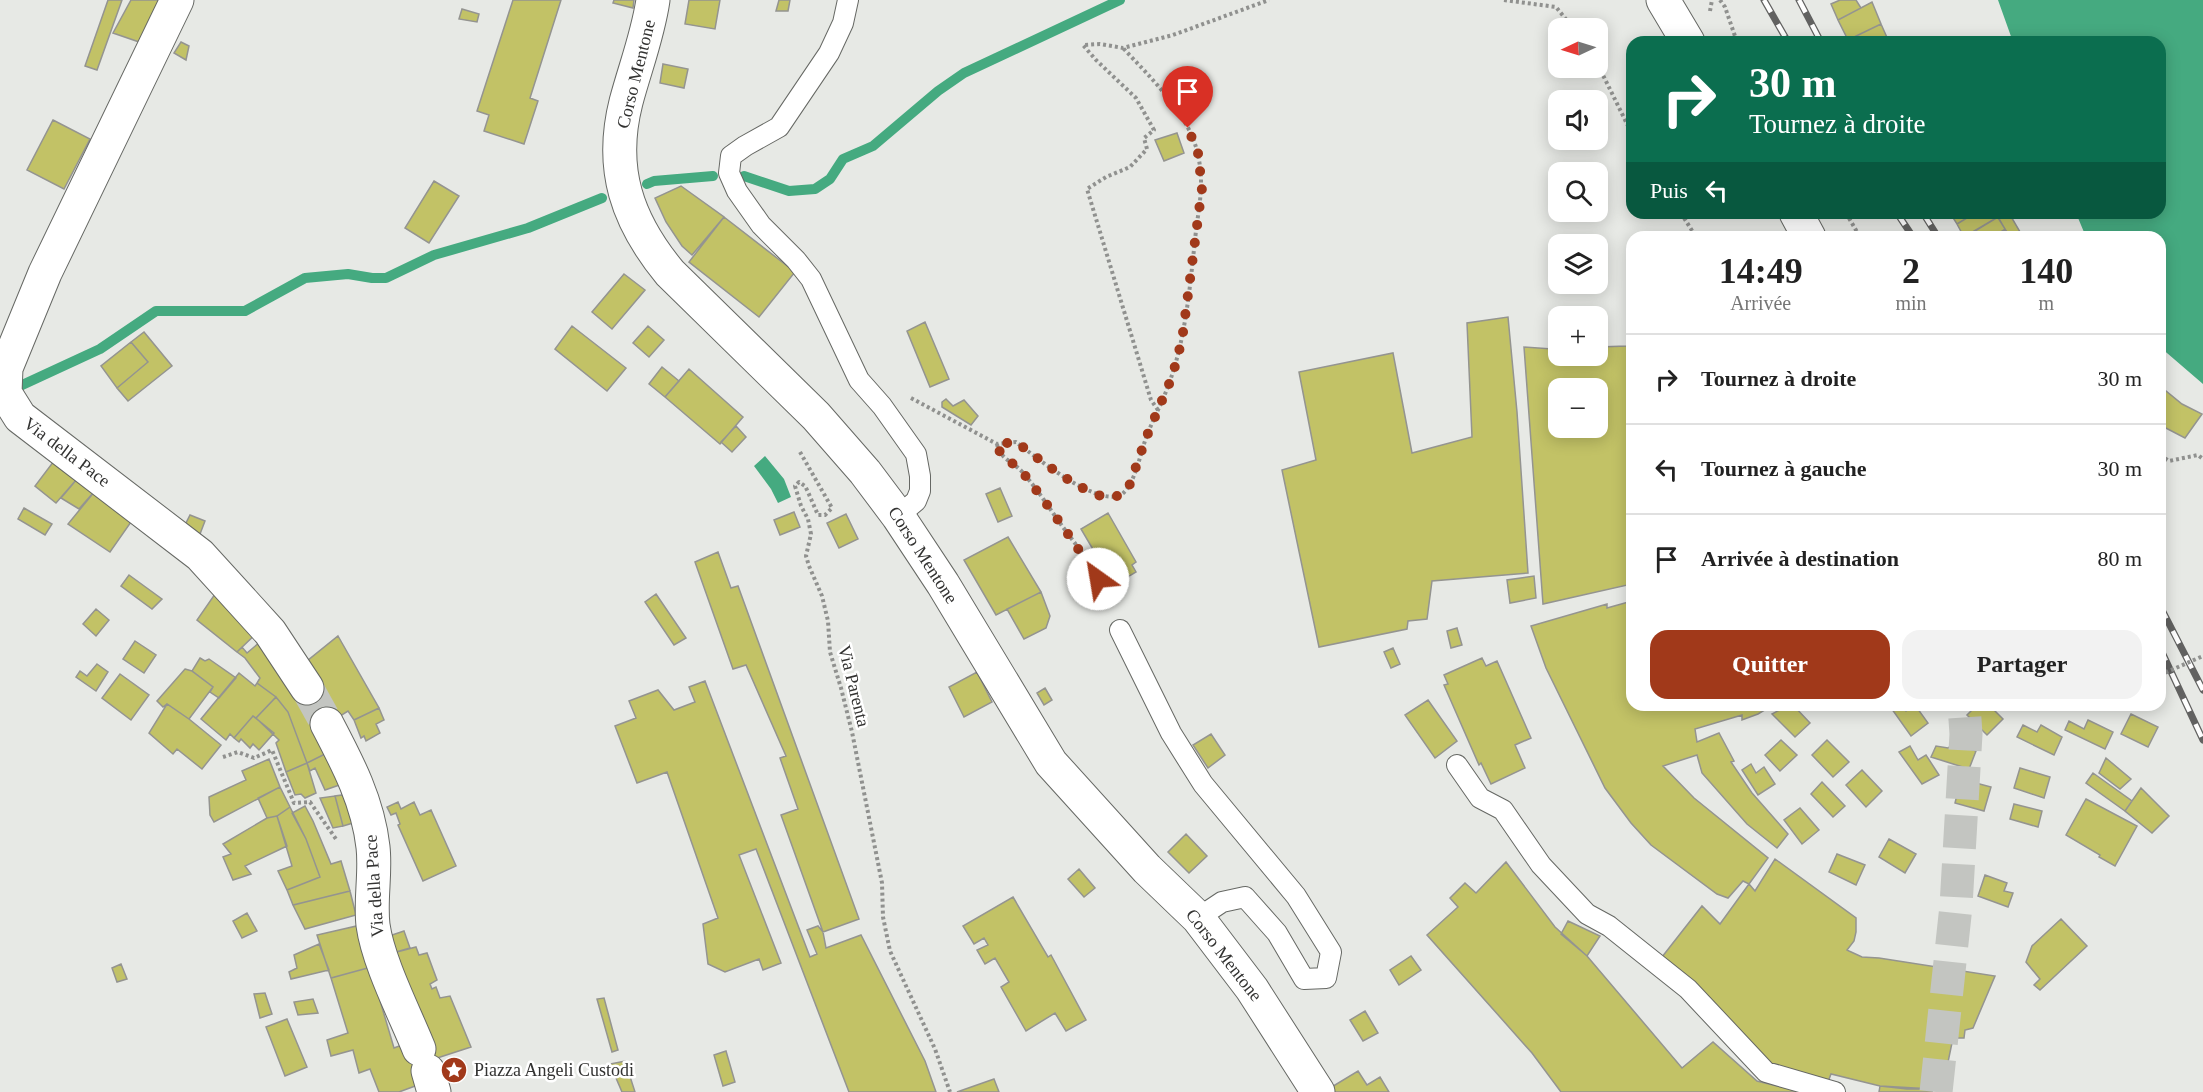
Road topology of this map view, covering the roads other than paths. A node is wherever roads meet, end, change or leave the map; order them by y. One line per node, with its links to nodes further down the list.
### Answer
1 (177, 0): 8 (main road, Via della Pace)
2 (652, 0): 6 (main road, Corso Mentone)
3 (848, 0): 6 (lane)
4 (1663, 0): 5 (main road)
5 (1684, 36)
6 (898, 516): 11 (main road, Corso Mentone)
7 (1120, 630): 11 (lane)
8 (307, 688)
9 (327, 724): 12 (main road, Via della Pace)
10 (1457, 765): 14 (lane)
11 (1198, 918): 13 (main road, Corso Mentone)
12 (427, 1071)
13 (1318, 1092)
14 (1835, 1092)

